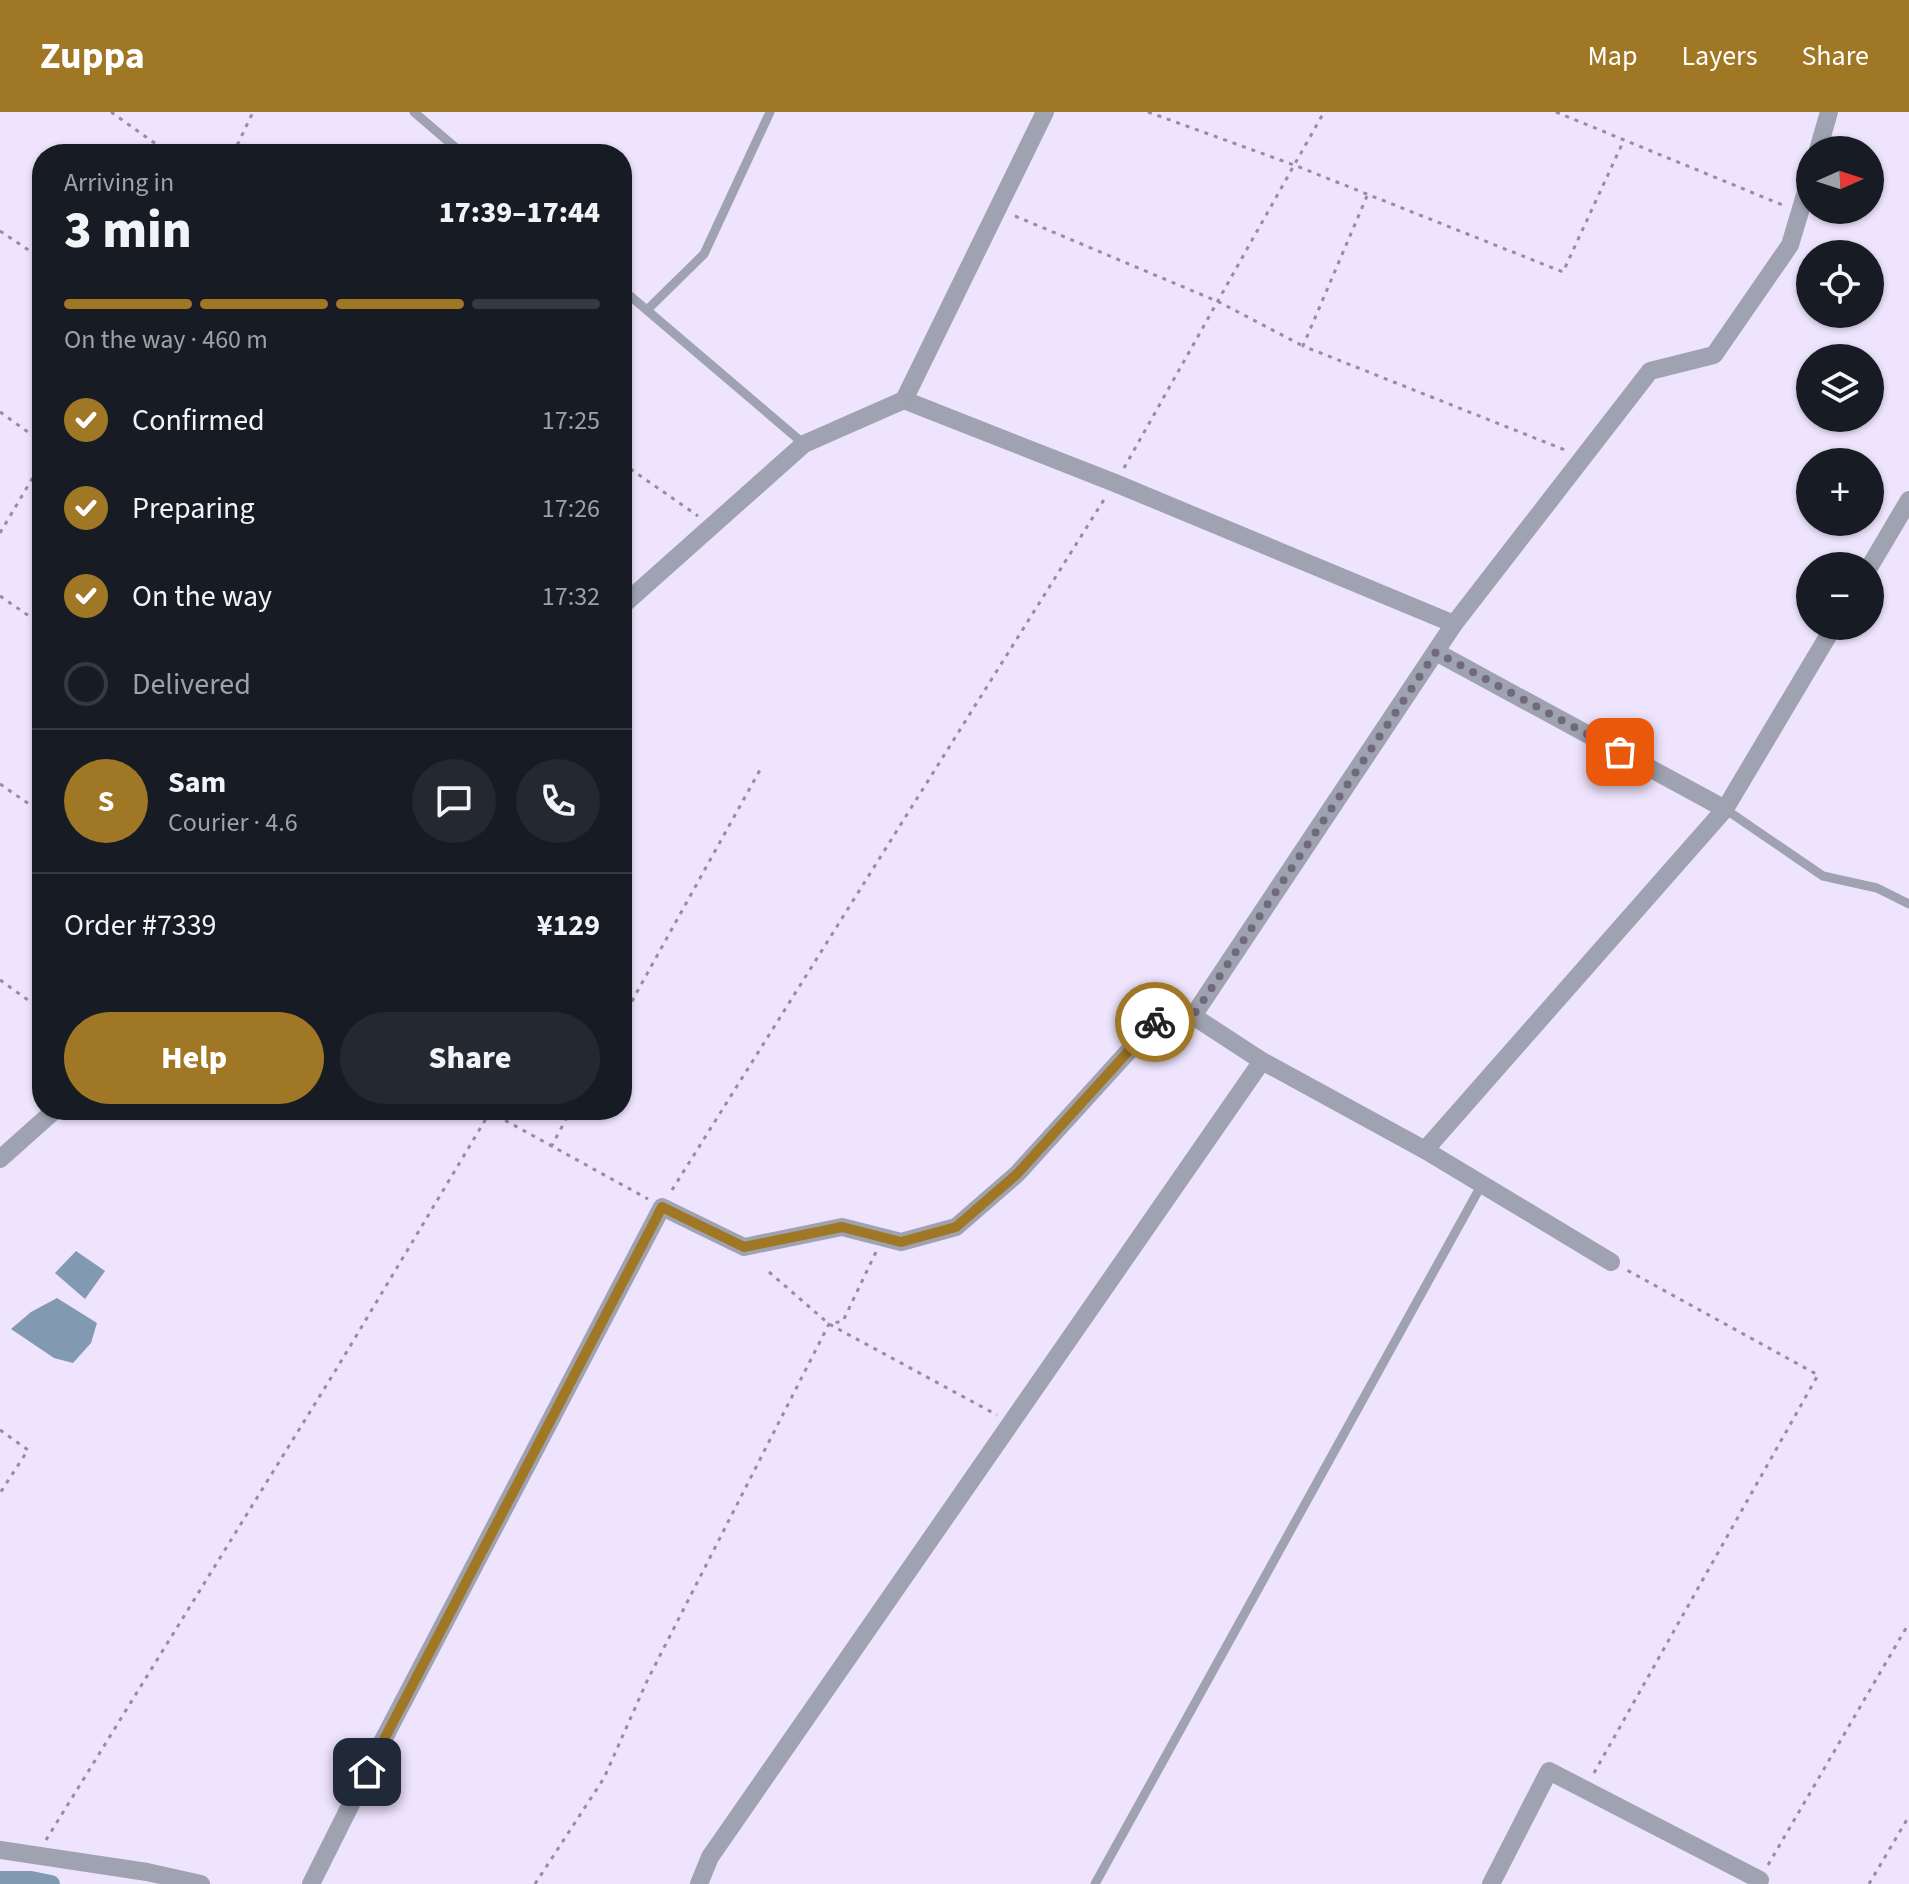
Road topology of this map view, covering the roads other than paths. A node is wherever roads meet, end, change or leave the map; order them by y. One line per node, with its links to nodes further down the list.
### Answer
1 (414, 112): 6 (lane)
2 (770, 112): 9 (lane)
3 (1045, 112): 10 (street)
4 (1829, 112): 5 (street)
5 (1822, 136)
6 (451, 144)
7 (1796, 224): 15 (street)
8 (632, 297): 9 (lane)
9 (647, 310): 11 (lane)
10 (904, 400): 11 (street); 15 (street)
11 (804, 444): 14 (street)
12 (1909, 500): 13 (street)
13 (1878, 552)
14 (632, 597)
15 (1454, 624): 17 (street)
16 (1826, 640): 18 (street)
17 (1436, 652): 18 (street); 20 (street)
18 (1725, 809): 19 (lane); 23 (street)
19 (1909, 904)
20 (1193, 1016): 21 (street); 30 (street)
21 (1262, 1061): 23 (street); 31 (street)
22 (44, 1120): 24 (street)
23 (1425, 1150): 25 (street)
24 (0, 1159)
25 (1482, 1184): 26 (street); 32 (lane)
26 (1611, 1262)
27 (0, 1850): 29 (street)
28 (1759, 1882): 33 (street)
29 (201, 1884)
30 (311, 1884)
31 (699, 1884)
32 (1095, 1884)
33 (1491, 1884)

